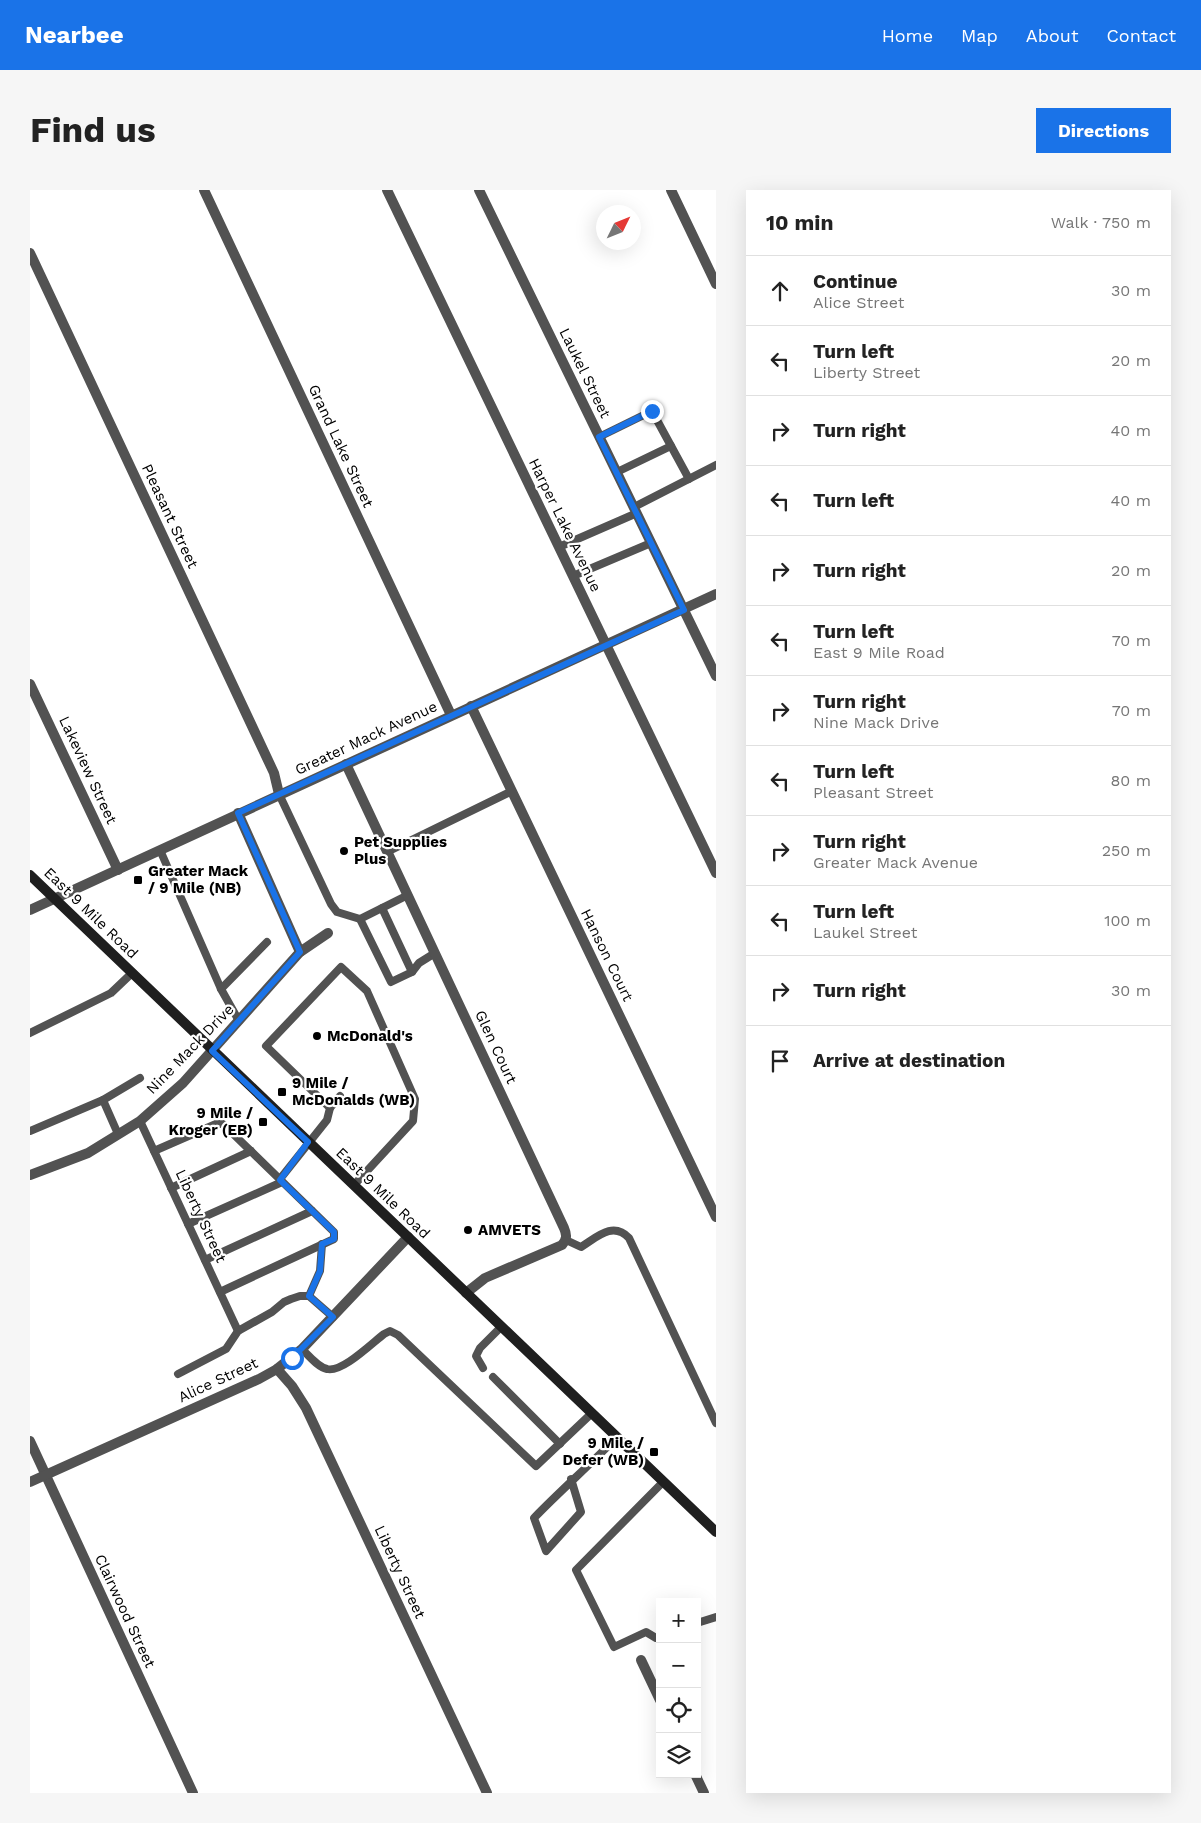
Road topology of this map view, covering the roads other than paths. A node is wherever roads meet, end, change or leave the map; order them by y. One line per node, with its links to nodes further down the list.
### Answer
1 (204, 190): 22 (street, Grand Lake Street)
2 (387, 190): 14 (street, Harper Lake Avenue)
3 (479, 190): 7 (street, Laukel Street)
4 (671, 190): 6 (street)
5 (30, 253): 25 (street, Pleasant Street)
6 (716, 284)
7 (599, 437): 8 (lane); 10 (street, Laukel Street)
8 (671, 446): 10 (lane); 11 (lane)
9 (716, 465): 11 (lane)
10 (617, 472): 12 (street, Laukel Street)
11 (689, 479): 12 (lane)
12 (636, 510): 13 (street, Laukel Street); 14 (lane)
13 (651, 542): 15 (lane); 17 (street, Laukel Street)
14 (559, 547): 15 (street, Harper Lake Avenue)
15 (573, 576): 18 (street, Harper Lake Avenue)
16 (716, 594): 17 (street, Greater Mack Avenue)
17 (684, 610): 18 (street, Greater Mack Avenue); 19 (street, Laukel Street)
18 (606, 645): 21 (street, Greater Mack Avenue); 30 (street, Harper Lake Avenue)
19 (716, 676)
20 (30, 684): 29 (street, Lakeview Street)
21 (472, 706): 22 (street, Greater Mack Avenue); 24 (street, Hanson Court)
22 (451, 715): 23 (street, Greater Mack Avenue)
23 (346, 764): 25 (street, Greater Mack Avenue); 28 (street, Glen Court)
24 (512, 790): 28 (lane); 62 (street, Hanson Court)
25 (279, 794): 26 (street, Greater Mack Avenue); 36 (lane)
26 (238, 813): 27 (street, Greater Mack Avenue); 39 (street)
27 (160, 850): 29 (street, Greater Mack Avenue); 43 (lane)
28 (387, 852): 32 (street, Glen Court)
29 (118, 870): 33 (street, Greater Mack Avenue)
30 (716, 873)
31 (30, 875): 33 (main road, East 9 Mile Road)
32 (408, 895): 34 (lane); 40 (street, Glen Court)
33 (53, 898): 35 (street, Greater Mack Avenue); 42 (main road, East 9 Mile Road)
34 (382, 908): 36 (lane); 41 (lane)
35 (30, 910)
36 (360, 919): 41 (lane)
37 (328, 933): 39 (street, Nine Mack Drive)
38 (267, 942): 43 (lane)
39 (300, 952): 44 (street, Nine Mack Drive)
40 (435, 953): 41 (lane); 65 (street, Glen Court)
41 (412, 972)
42 (132, 973): 45 (lane); 46 (main road, East 9 Mile Road)
43 (221, 989): 44 (lane)
44 (239, 1021): 46 (street, Nine Mack Drive)
45 (30, 1033)
46 (212, 1051): 51 (street, Nine Mack Drive); 54 (main road, East 9 Mile Road)
47 (140, 1078): 49 (lane)
48 (340, 1096): 50 (lane)
49 (102, 1100): 52 (lane); 53 (lane)
50 (330, 1108): 54 (lane); 59 (lane)
51 (140, 1121): 53 (street, Nine Mack Drive); 55 (lane, Liberty Street)
52 (30, 1131)
53 (118, 1134): 57 (street, Nine Mack Drive)
54 (308, 1142): 58 (lane); 59 (main road, East 9 Mile Road)
55 (154, 1151): 56 (lane); 60 (lane, Liberty Street)
56 (251, 1152): 58 (lane); 60 (lane)
57 (30, 1175)
58 (281, 1181): 61 (lane); 63 (lane)
59 (354, 1185): 64 (main road, East 9 Mile Road)
60 (171, 1188): 63 (lane, Liberty Street)
61 (312, 1211): 66 (lane); 67 (lane)
62 (716, 1217)
63 (188, 1224): 67 (lane, Liberty Street)
64 (408, 1237): 69 (main road, East 9 Mile Road); 71 (street, Alice Street)
65 (566, 1240): 69 (street); 80 (lane)
66 (322, 1244): 68 (lane); 70 (lane)
67 (205, 1260): 68 (lane, Liberty Street)
68 (220, 1292): 73 (lane, Liberty Street)
69 (466, 1293): 72 (main road, East 9 Mile Road)
70 (309, 1296): 71 (lane); 73 (lane)
71 (333, 1317): 74 (street, Alice Street)
72 (501, 1326): 75 (lane); 79 (main road, East 9 Mile Road)
73 (238, 1331): 77 (lane)
74 (302, 1349): 76 (street, Alice Street); 83 (lane)
75 (483, 1368)
76 (277, 1369): 84 (street, Alice Street); 96 (street, Liberty Street)
77 (178, 1374)
78 (493, 1377): 83 (lane)
79 (592, 1413): 81 (main road, East 9 Mile Road); 83 (lane)
80 (716, 1423)
81 (617, 1437): 85 (lane); 87 (main road, East 9 Mile Road)
82 (30, 1441): 84 (street, Clairwood Street)
83 (560, 1444)
84 (46, 1475): 86 (street, Alice Street); 95 (street, Clairwood Street)
85 (572, 1479): 85 (lane)
86 (30, 1482)
87 (663, 1482): 88 (main road, East 9 Mile Road); 91 (lane)
88 (716, 1532)
89 (716, 1616): 90 (lane)
90 (701, 1622)
91 (656, 1638)
92 (641, 1660): 93 (street)
93 (656, 1692)
94 (697, 1778): 97 (street)
95 (193, 1793)
96 (487, 1793)
97 (704, 1793)

